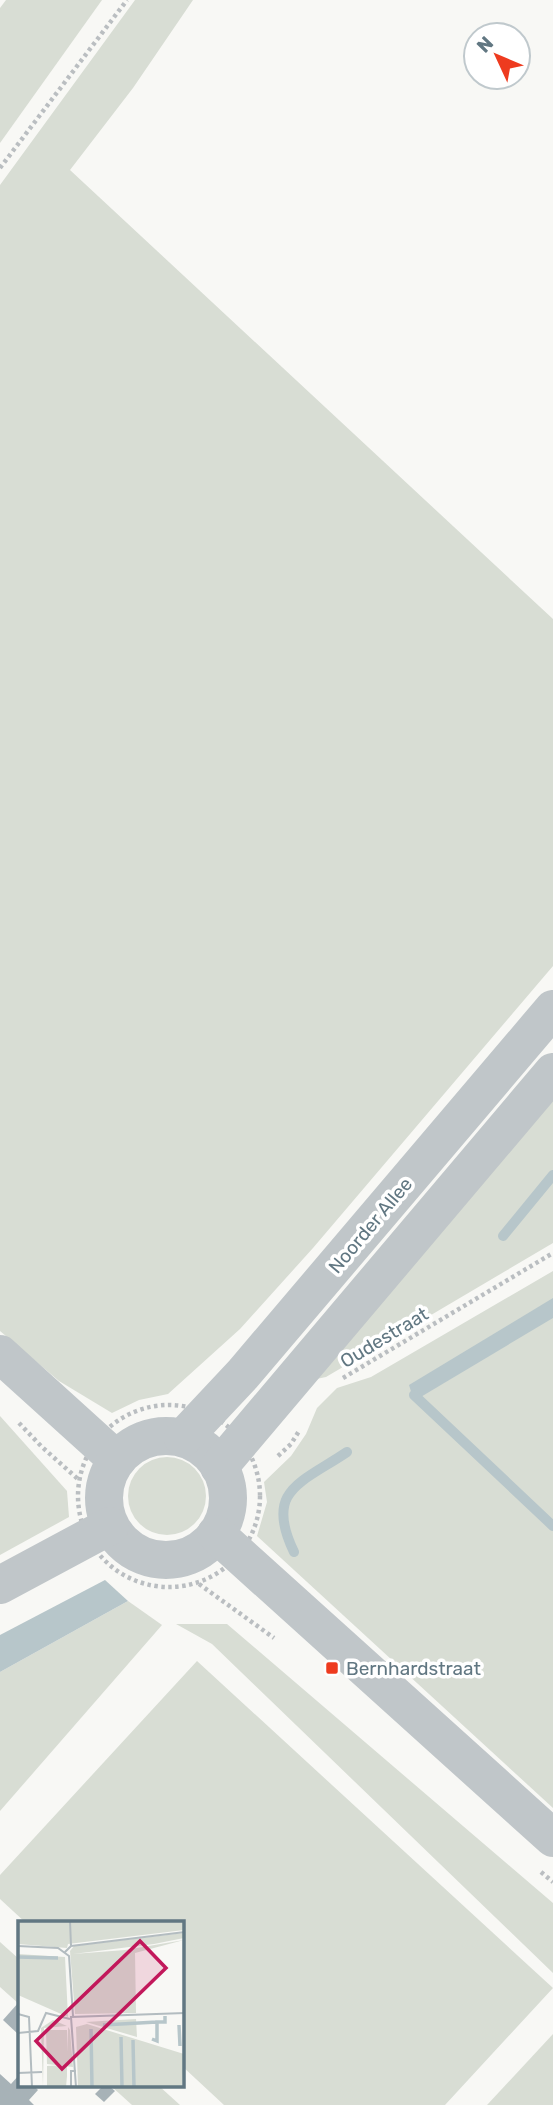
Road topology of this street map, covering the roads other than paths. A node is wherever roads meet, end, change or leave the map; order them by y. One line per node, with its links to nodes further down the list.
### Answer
1 (553, 1009): 4 (street, Noorder Allee)
2 (553, 1072): 6 (street)
3 (0, 1354): 5 (street)
4 (183, 1438): 5 (street); 6 (street)
5 (117, 1460): 7 (street)
6 (219, 1466): 8 (street)
7 (99, 1532): 8 (street); 9 (street)
8 (216, 1534): 10 (street)
9 (0, 1585)
10 (553, 1838)

